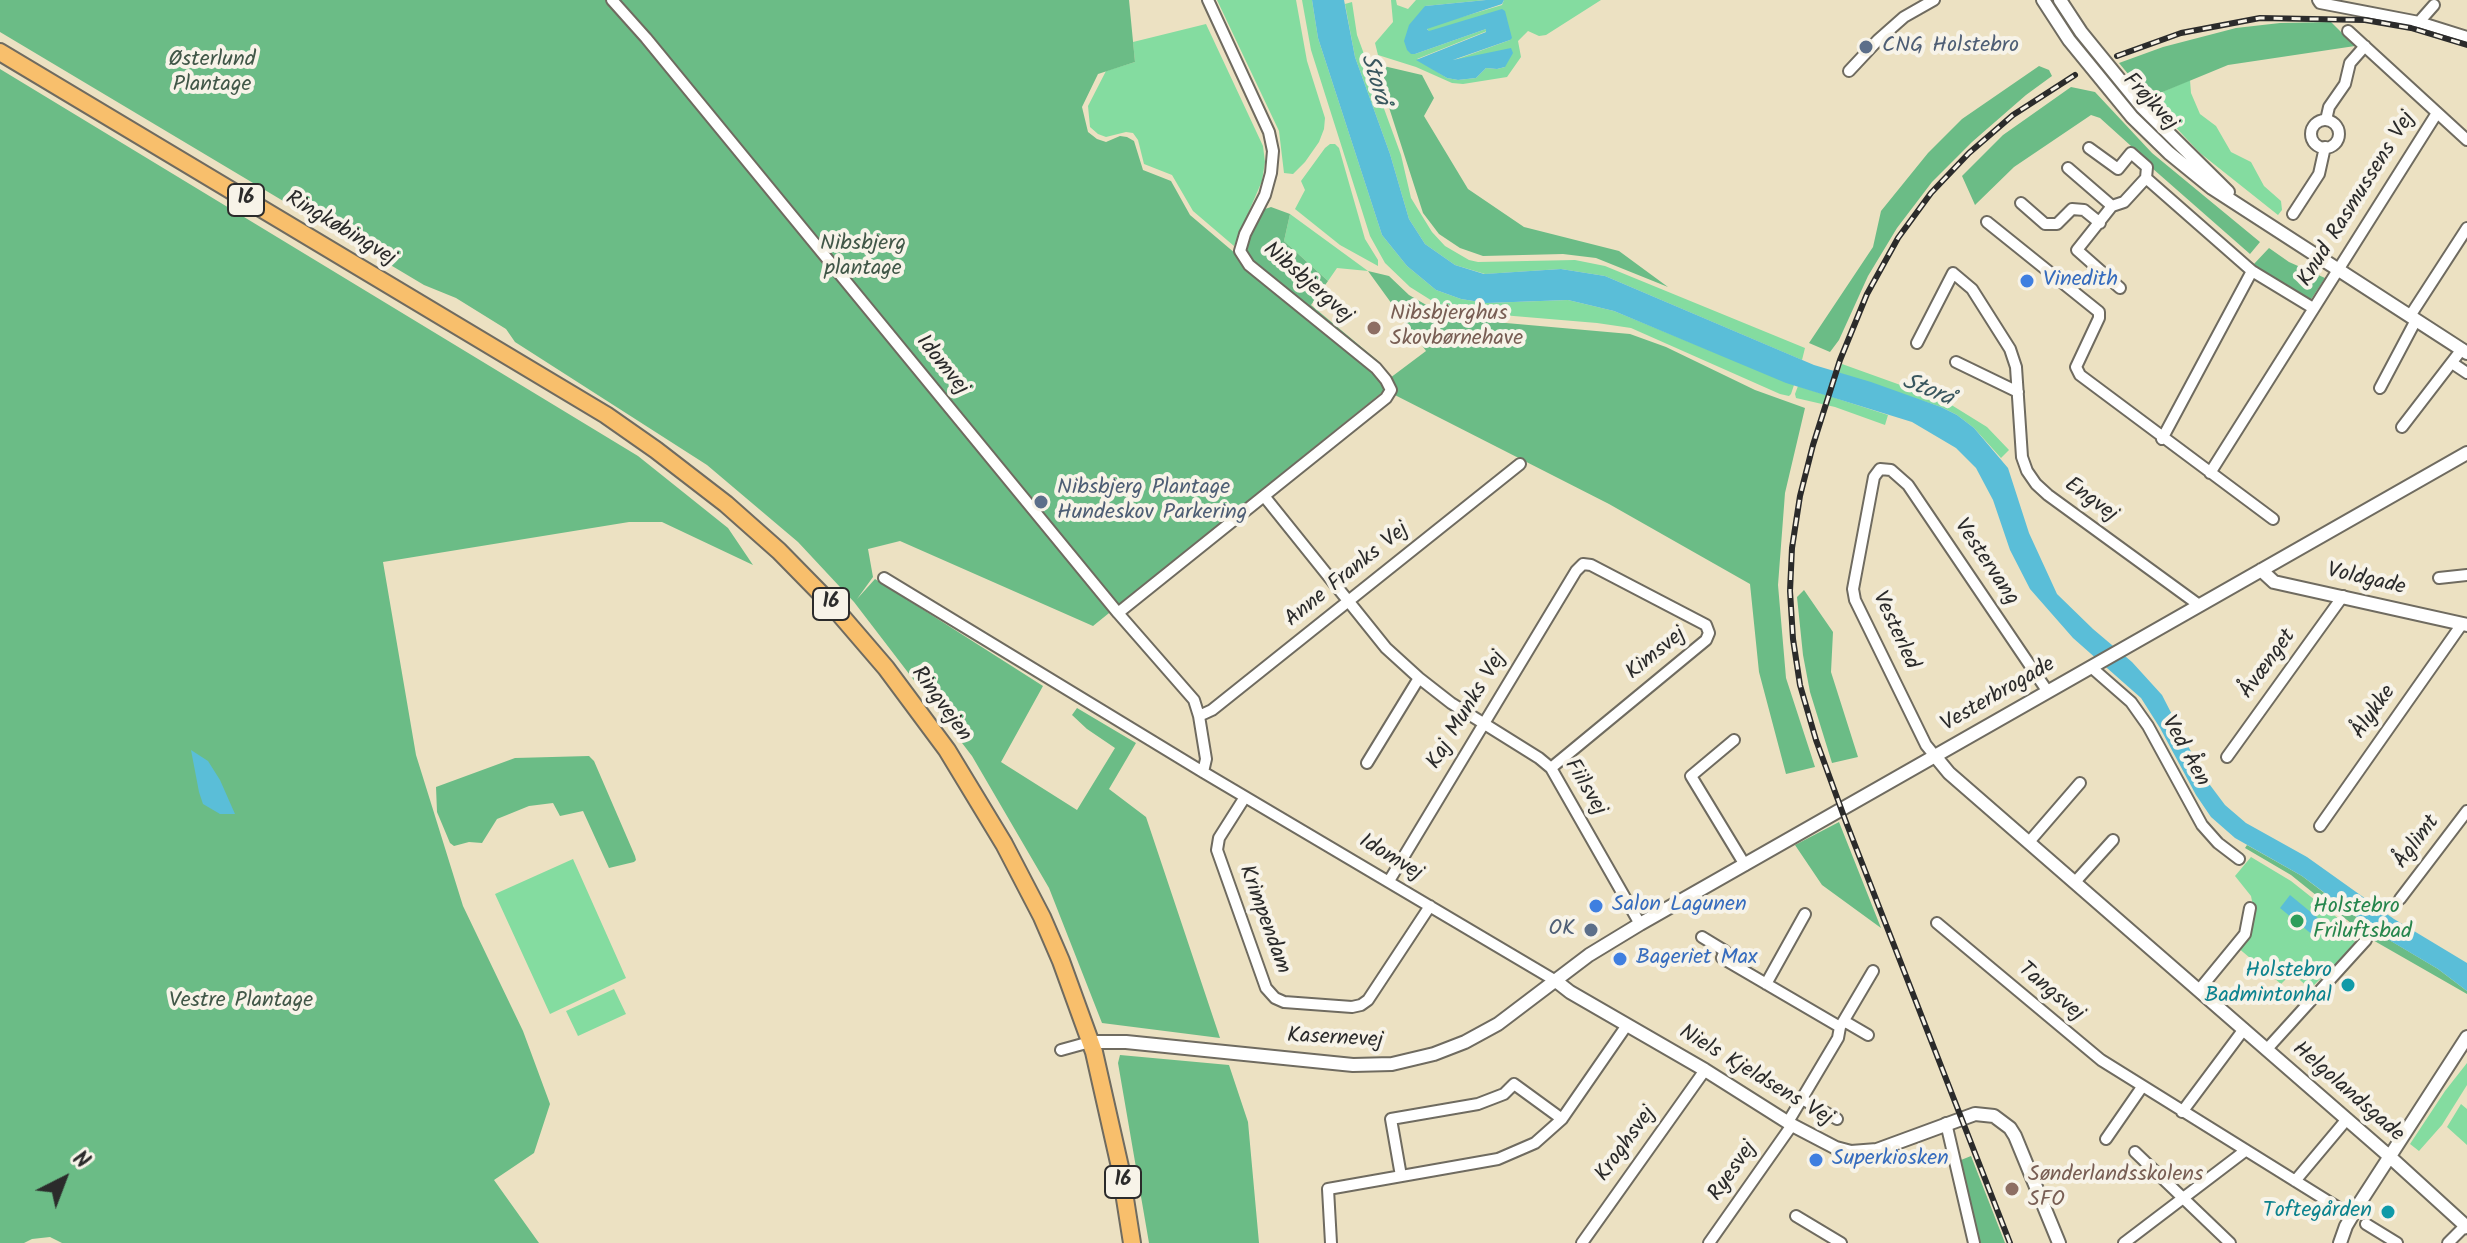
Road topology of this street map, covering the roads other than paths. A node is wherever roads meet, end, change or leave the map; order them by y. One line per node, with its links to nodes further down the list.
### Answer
1 (612, 0): 57 (street, Idomvej)
2 (1208, 0): 47 (street, Nibsbjergvej)
3 (1934, 0): 13 (street)
4 (2043, 0): 23 (street, Frøjkvej)
5 (2060, 0): 23 (street, Frøjkvej)
6 (2319, 1): 8 (street)
7 (2434, 5): 8 (street)
8 (2419, 22): 10 (street)
9 (2348, 31): 11 (street)
10 (2467, 37)
11 (2365, 46): 14 (street); 15 (street)
12 (0, 52): 34 (main road, Ringkøbingvej / 16)
13 (1849, 71)
14 (2437, 113): 16 (street); 29 (street, Knud Rasmussens Vej)
15 (2326, 120): 17 (street); 17 (street)
16 (2467, 140)
17 (2325, 147): 24 (street)
18 (2089, 148): 20 (street, Knud Rasmussens Vej)
19 (2068, 168): 22 (street)
20 (2146, 178): 22 (street); 28 (street, Knud Rasmussens Vej)
21 (2021, 203): 26 (street)
22 (2112, 206): 26 (street)
23 (2248, 211): 29 (street, Frøjkvej)
24 (2293, 214)
25 (1987, 222): 42 (street)
26 (2100, 223): 30 (street)
27 (2467, 228): 32 (street)
28 (2252, 271): 31 (street, Knud Rasmussens Vej); 42 (street)
29 (2338, 271): 31 (street, Knud Rasmussens Vej); 32 (street, Frøjkvej)
30 (2120, 288)
31 (2313, 308): 46 (street, Knud Rasmussens Vej)
32 (2413, 318): 35 (street, Frøjkvej); 39 (street)
33 (1917, 343): 40 (street, Engvej)
34 (493, 347): 97 (main road, Ringvejen / 16)
35 (2464, 351): 37 (street, Frøjkvej)
36 (1956, 362): 40 (street)
37 (2452, 363): 38 (street); 41 (street, Frøjkvej)
38 (2467, 373)
39 (2380, 388)
40 (2018, 392): 56 (street, Engvej)
41 (2402, 427)
42 (2162, 439): 46 (street)
43 (2467, 453): 50 (street, Vesterbrogade)
44 (1520, 464): 55 (street, Anne Franks Vej)
45 (1880, 469): 61 (street, Vestervang); 65 (street, Vesterled)
46 (2210, 473): 48 (street)
47 (1264, 496): 55 (street, Fiilsvej); 57 (street, Nibsbjergvej)
48 (2273, 519)
49 (1583, 564): 63 (street, Kaj Munks Vej); 68 (street, Kimsvej)
50 (2261, 570): 54 (street, Voldgade); 56 (street, Vesterbrogade)
51 (2467, 575): 53 (street)
52 (884, 578): 69 (street, Idomvej)
53 (2439, 578)
54 (2343, 596): 58 (street, Voldgade); 66 (street, Åvænget)
55 (1348, 601): 60 (street, Fiilsvej); 62 (street, Anne Franks Vej)
56 (2199, 605): 59 (street, Vesterbrogade)
57 (1118, 613): 62 (street, Idomvej)
58 (2465, 624): 73 (street, Ålykke)
59 (2091, 667): 61 (street, Vesterbrogade); 76 (street, Ved Åen)
60 (1419, 678): 63 (street, Fiilsvej); 67 (street)
61 (2048, 692): 65 (street, Vesterbrogade)
62 (1199, 716): 69 (street, Idomvej)
63 (1484, 724): 68 (street, Fiilsvej); 78 (street, Kaj Munks Vej)
64 (1734, 740): 77 (street)
65 (1935, 756): 75 (street, Helgolandsgade); 77 (street, Vesterbrogade)
66 (2227, 757)
67 (1367, 763)
68 (1551, 768): 85 (street, Fiilsvej)
69 (1203, 772): 71 (street, Idomvej)
70 (2080, 783): 75 (street)
71 (1245, 797): 78 (street, Idomvej); 81 (street, Krimpendam)
72 (2467, 811): 80 (street, Åglimt)
73 (2320, 826)
74 (2113, 840): 79 (street)
75 (2029, 842): 79 (street, Helgolandsgade)
76 (2239, 859)
77 (1745, 865): 85 (street, Vesterbrogade)
78 (1389, 881): 81 (street, Idomvej)
79 (2075, 882): 91 (street, Helgolandsgade)
80 (2400, 899)
81 (1430, 906): 89 (street, Idomvej)
82 (2250, 908): 91 (street)
83 (1805, 914): 90 (street)
84 (1937, 923): 101 (street, Tangsvej)
85 (1640, 924): 89 (street, Vesterbrogade)
86 (1702, 937): 90 (street)
87 (2366, 940): 98 (street)
88 (1873, 971): 92 (street, Ryesvej)
89 (1556, 981): 93 (street, Niels Kjeldsens Vej); 97 (street, Kasernevej)
90 (1766, 984): 92 (street)
91 (2199, 990): 94 (street, Helgolandsgade)
92 (1842, 1024): 95 (street); 102 (street, Ryesvej)
93 (1627, 1025): 100 (street, Niels Kjeldsens Vej); 104 (street)
94 (2244, 1029): 98 (street, Helgolandsgade); 103 (street)
95 (1868, 1035)
96 (2467, 1037): 112 (street)
97 (1090, 1042): 99 (street); 120 (main road, Ringvejen / 16)
98 (2267, 1049): 106 (street, Helgolandsgade)
99 (1061, 1050)
100 (1705, 1070): 107 (street, Niels Kjeldsens Vej); 122 (street, Kroghsvej)
101 (2142, 1087): 103 (street, Tangsvej); 109 (street)
102 (1802, 1099): 105 (street); 107 (street, Ryesvej)
103 (2182, 1112): 110 (street, Tangsvej)
104 (1562, 1119): 113 (street); 113 (street)
105 (1837, 1119)
106 (2347, 1119): 112 (street, Helgolandsgade); 114 (street)
107 (1790, 1123): 108 (street, Niels Kjeldsens Vej); 123 (street, Ryesvej)
108 (1946, 1123): 125 (street); 126 (street, Niels Kjeldsens Vej)
109 (2106, 1139)
110 (2245, 1151): 114 (street, Tangsvej); 115 (street)
111 (2135, 1152): 115 (street)
112 (2389, 1156): 119 (street, Helgolandsgade); 129 (street)
113 (1401, 1176): 121 (street)
114 (2295, 1181): 116 (street, Tangsvej)
115 (2184, 1197): 127 (street); 128 (street)
116 (2342, 1210)
117 (1796, 1216): 124 (street)
118 (2366, 1224): 130 (street)
119 (2467, 1227): 131 (street)
120 (1132, 1243)
121 (1331, 1243)
122 (1582, 1243)
123 (1709, 1243)
124 (1841, 1243)
125 (1974, 1243)
126 (2059, 1243)
127 (2124, 1243)
128 (2230, 1243)
129 (2340, 1243)
130 (2397, 1243)
131 (2448, 1243)

